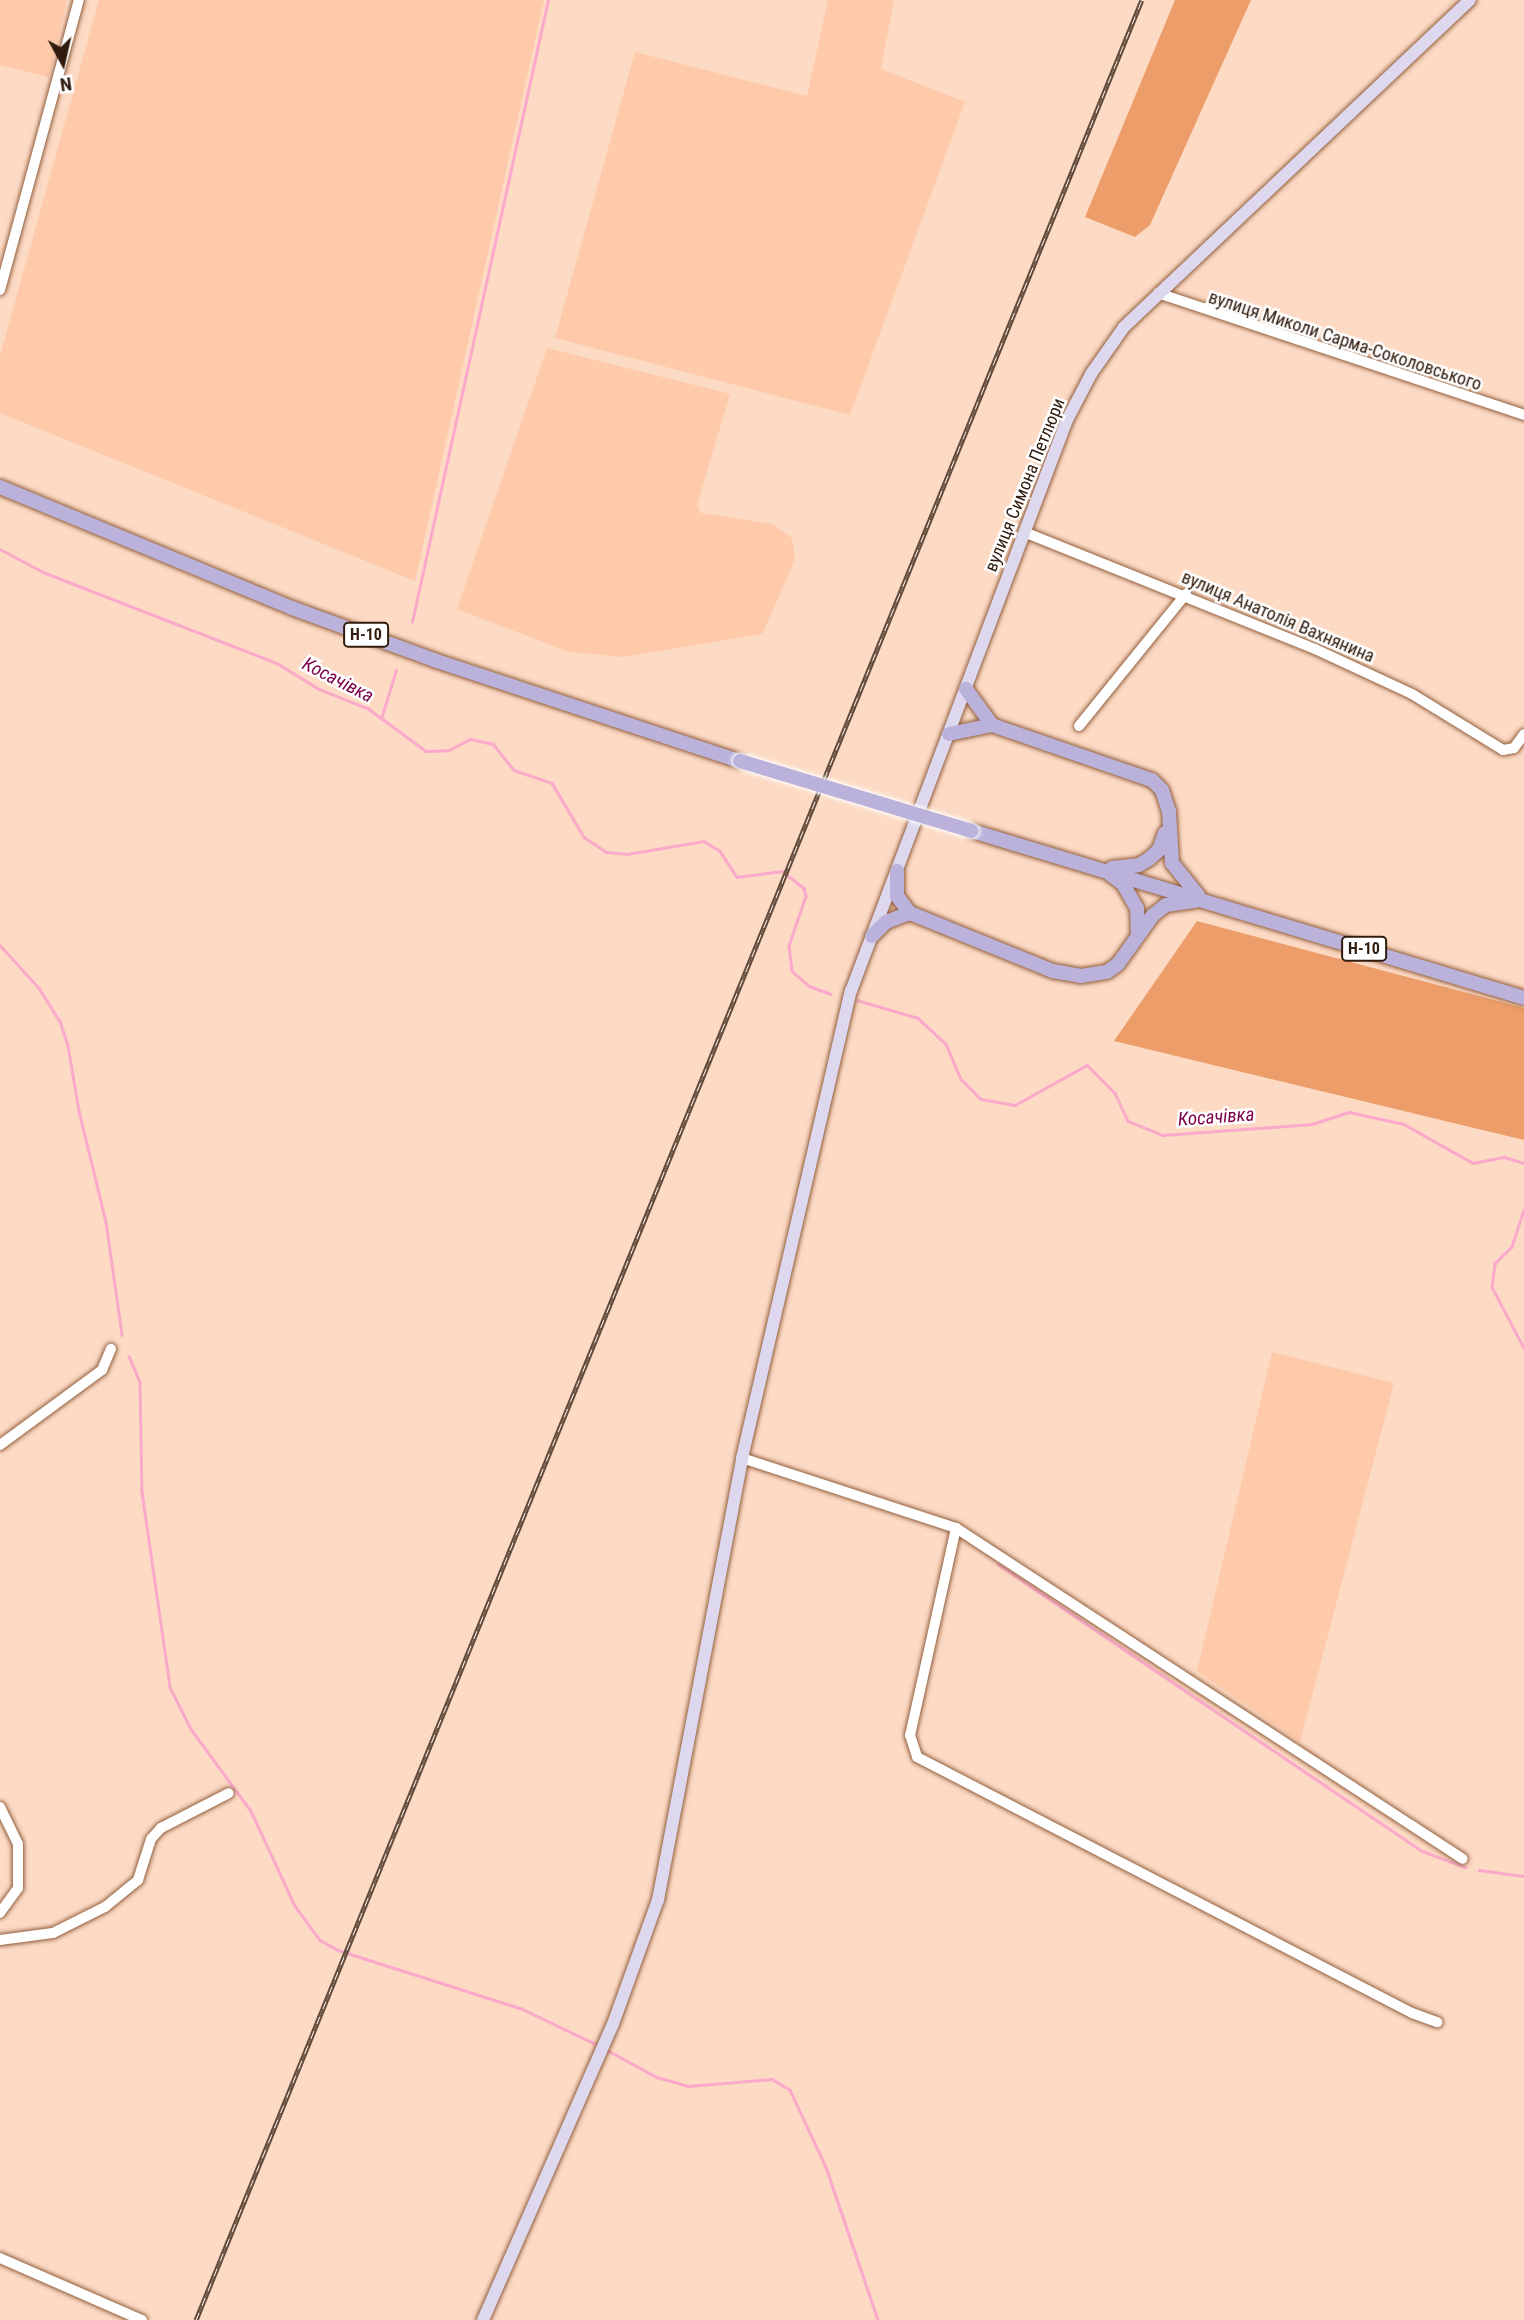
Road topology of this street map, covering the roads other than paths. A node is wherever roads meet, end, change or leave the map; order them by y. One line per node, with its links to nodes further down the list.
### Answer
1 (79, 0): 3 (street)
2 (1470, 0): 4 (street, вулиця Симона Петлюри)
3 (0, 290)
4 (1158, 293): 5 (street, вулиця Миколи Сарма-Соколовського); 7 (street, вулиця Симона Петлюри)
5 (1524, 415)
6 (0, 487): 15 (main road, Н-10, bridge)
7 (1024, 532): 8 (street, вулиця Анатолія Вахнянина); 9 (street, вулиця Симона Петлюри)
8 (1186, 594): 11 (street); 13 (street, вулиця Анатолія Вахнянина)
9 (966, 689): 10 (main road); 12 (street, вулиця Симона Петлюри)
10 (992, 724): 12 (main road); 14 (main road)
11 (1079, 726)
12 (949, 734): 16 (street, вулиця Симона Петлюри)
13 (1524, 734)
14 (1169, 811): 15 (main road); 17 (main road)
15 (1101, 868): 17 (main road, Н-10); 20 (main road)
16 (897, 871): 18 (main road); 19 (street, вулиця Симона Петлюри)
17 (1205, 900): 20 (main road); 21 (main road, Н-10)
18 (910, 913): 19 (main road); 20 (main road)
19 (872, 936): 24 (street, вулиця Симона Петлюри)
20 (1138, 937)
21 (1524, 998)
22 (111, 1349): 23 (street)
23 (0, 1445)
24 (742, 1458): 25 (street); 34 (street, вулиця Симона Петлюри)
25 (956, 1528): 28 (street); 31 (street)
26 (229, 1793): 30 (street)
27 (0, 1807): 29 (street)
28 (1463, 1859)
29 (0, 1913)
30 (0, 1940)
31 (1437, 2022)
32 (0, 2258): 33 (street)
33 (142, 2320)
34 (483, 2320)

